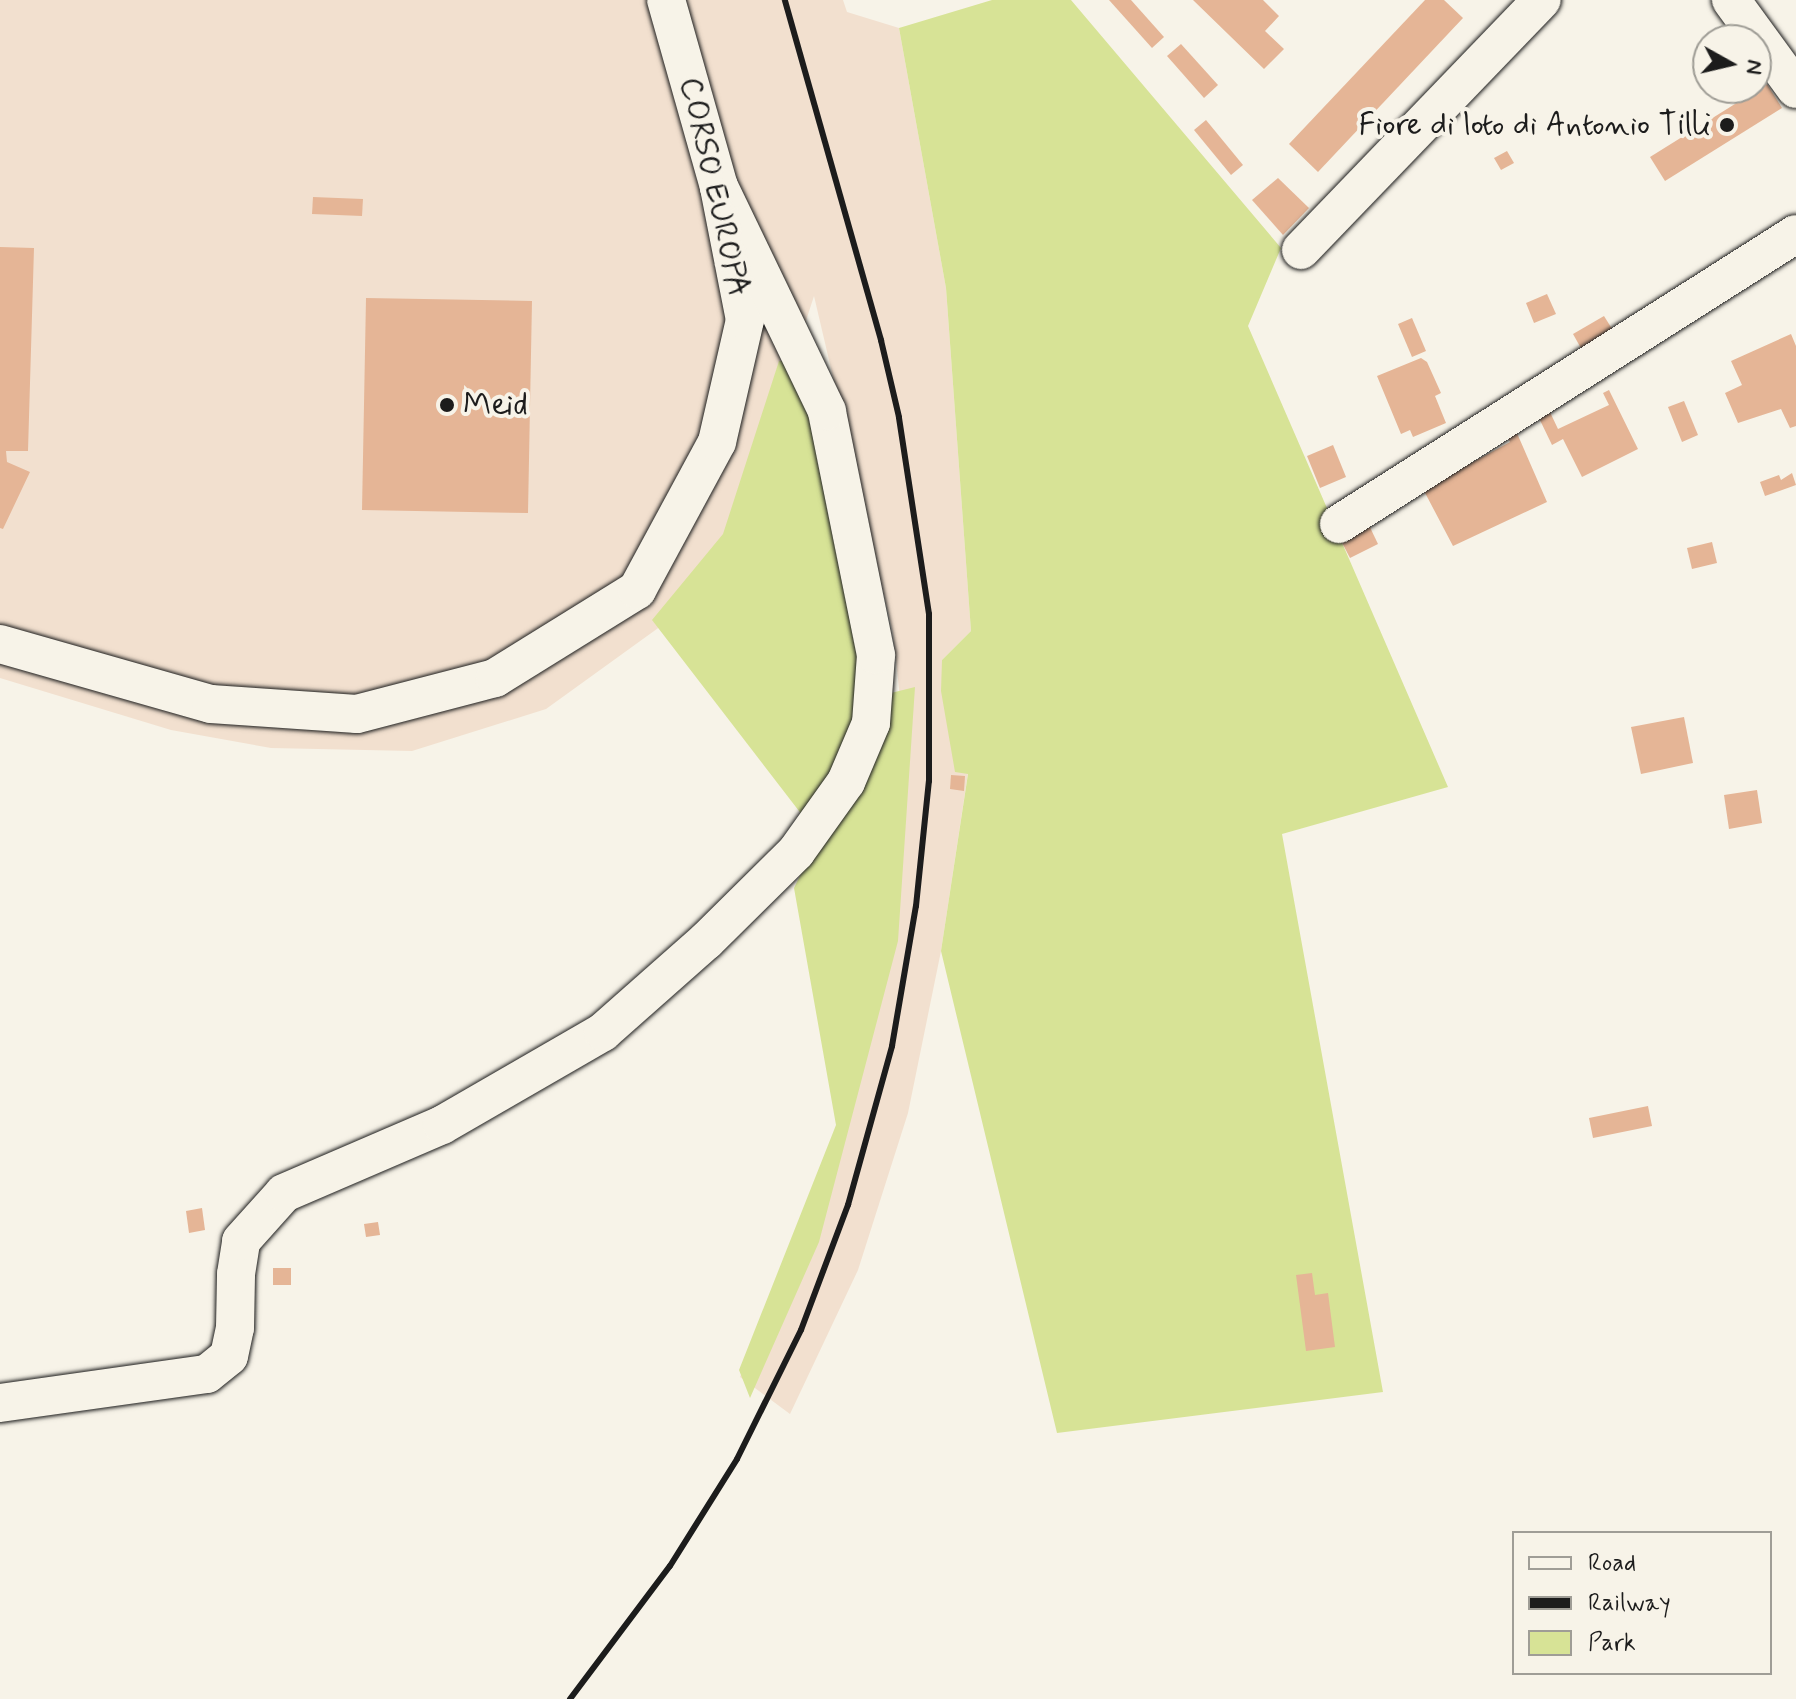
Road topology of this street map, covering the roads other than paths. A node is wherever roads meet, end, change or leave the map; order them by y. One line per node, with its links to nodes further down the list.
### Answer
1 (666, 0): 5 (street, CORSO EUROPA)
2 (1542, 0): 7 (street)
3 (1731, 0): 4 (street)
4 (1796, 89)
5 (719, 187): 9 (street, CORSO EUROPA); 10 (street)
6 (1796, 234): 8 (street)
7 (1301, 250)
8 (1339, 524)
9 (0, 644)
10 (0, 1403)

